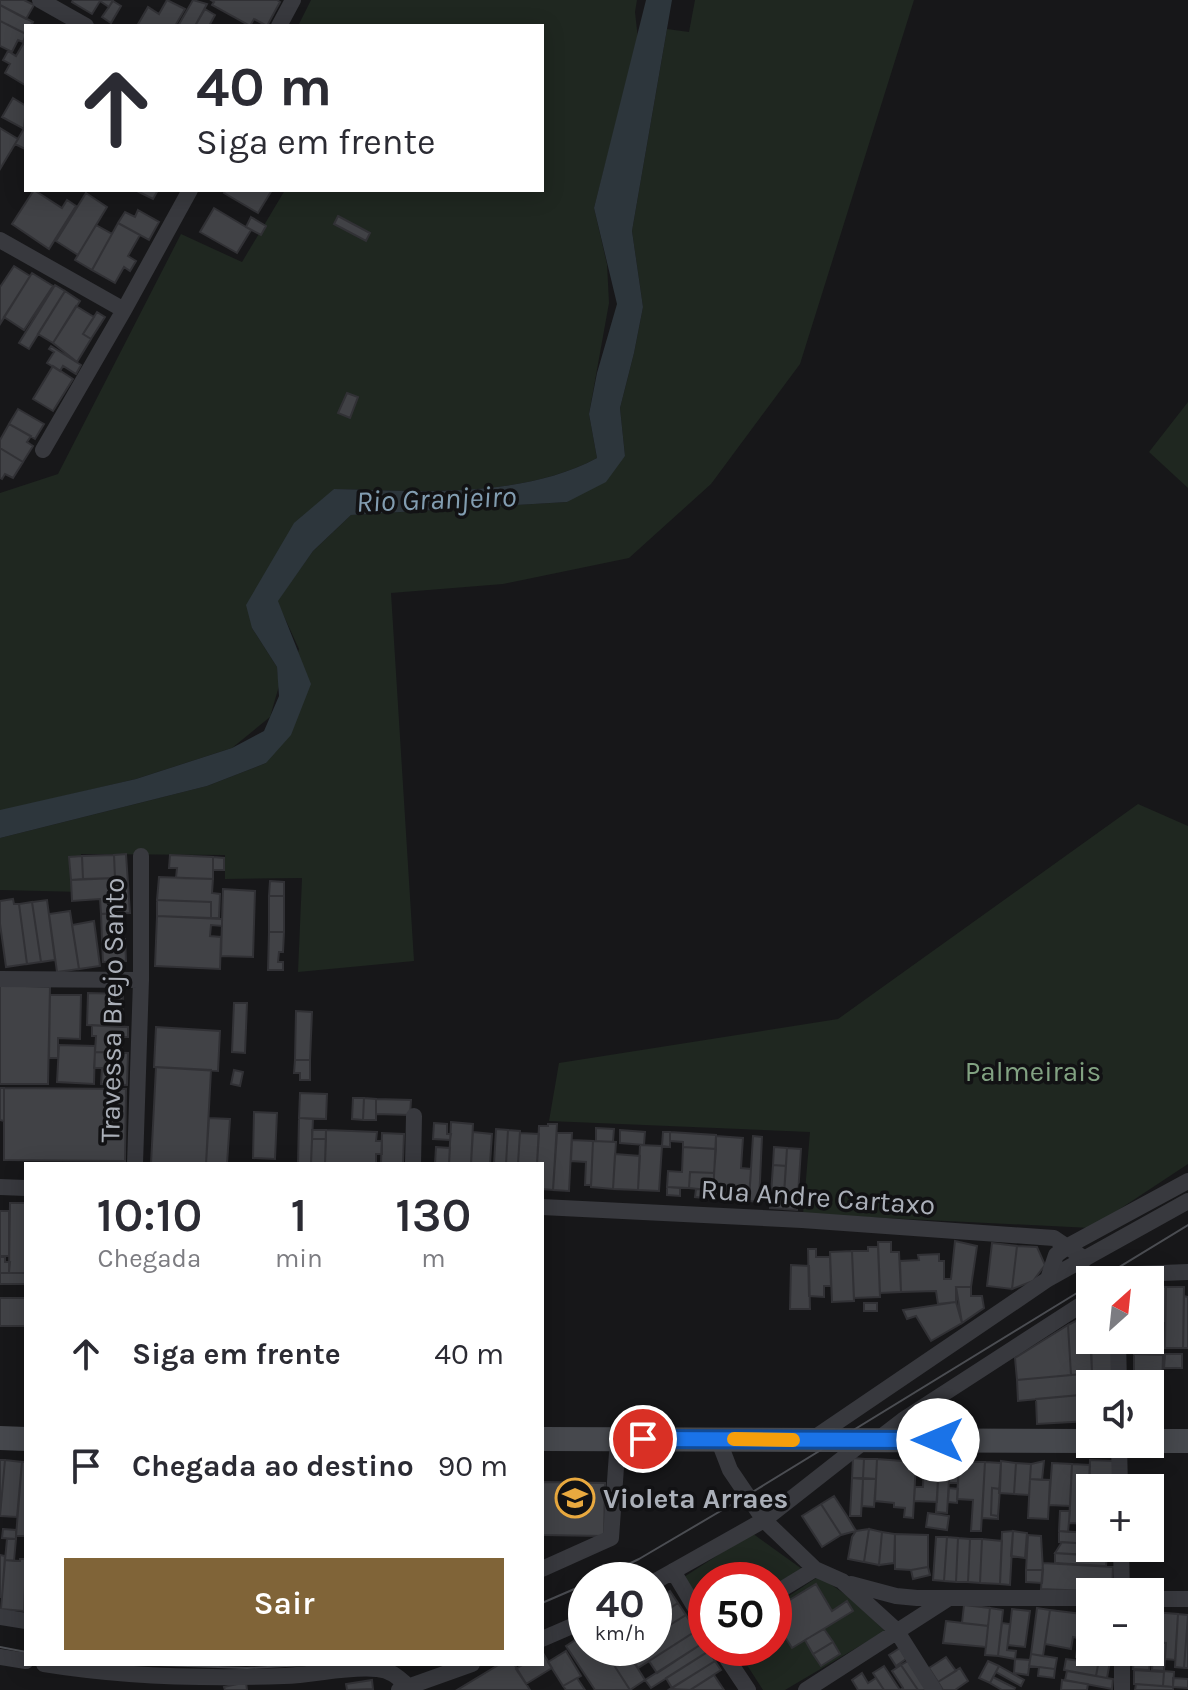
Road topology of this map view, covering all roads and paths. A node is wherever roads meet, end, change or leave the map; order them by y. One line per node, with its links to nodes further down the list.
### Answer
1 (40, 0): 3 (street)
2 (293, 0): 4 (street)
3 (82, 24)
4 (280, 24)
5 (189, 192): 7 (street)
6 (0, 240): 7 (street)
7 (124, 310): 8 (street)
8 (43, 450)
9 (141, 856): 11 (street, Travessa Brejo Santo)
10 (0, 979): 11 (street)
11 (141, 980): 13 (street, Travessa Brejo Santo)
12 (414, 1116): 14 (street)
13 (135, 1162)
14 (413, 1162)
15 (1188, 1181): 20 (street)
16 (0, 1187): 17 (street)
17 (24, 1188)
18 (1188, 1201): 21 (street)
19 (544, 1207): 20 (street, Rua Andre Cartaxo)
20 (1068, 1246): 21 (street, Rua Andre Cartaxo); 24 (street)
21 (1085, 1259): 24 (street)
22 (1164, 1272): 23 (street)
23 (1188, 1272)
24 (1048, 1279): 31 (street)
25 (1076, 1308): 32 (street)
26 (0, 1438): 27 (main road)
27 (24, 1439)
28 (544, 1439): 29 (main road)
29 (618, 1439): 30 (main road); 37 (street)
30 (718, 1439): 31 (main road); 36 (street)
31 (811, 1440): 32 (main road)
32 (871, 1440): 33 (main road); 36 (street)
33 (1076, 1441)
34 (1164, 1441): 35 (main road)
35 (1188, 1441)
36 (764, 1520): 38 (street); 39 (street)
37 (544, 1568)
38 (815, 1569): 40 (street); 41 (street)
39 (673, 1571): 42 (street)
40 (842, 1581): 43 (street); 50 (street)
41 (792, 1583)
42 (688, 1596)
43 (950, 1597): 44 (street); 50 (street)
44 (1076, 1598)
45 (1164, 1599): 46 (street)
46 (1188, 1599)
47 (0, 1617): 48 (street)
48 (24, 1621)
49 (568, 1628): 51 (street)
50 (896, 1630): 62 (street); 63 (street)
51 (544, 1638)
52 (0, 1657): 53 (street)
53 (24, 1661)
54 (55, 1666): 58 (street)
55 (468, 1666): 59 (street)
56 (732, 1666): 61 (street)
57 (1122, 1666): 64 (street)
58 (152, 1683): 60 (street)
59 (435, 1684): 60 (street)
60 (404, 1688)
61 (748, 1690)
62 (806, 1690)
63 (934, 1690)
64 (1122, 1690)

